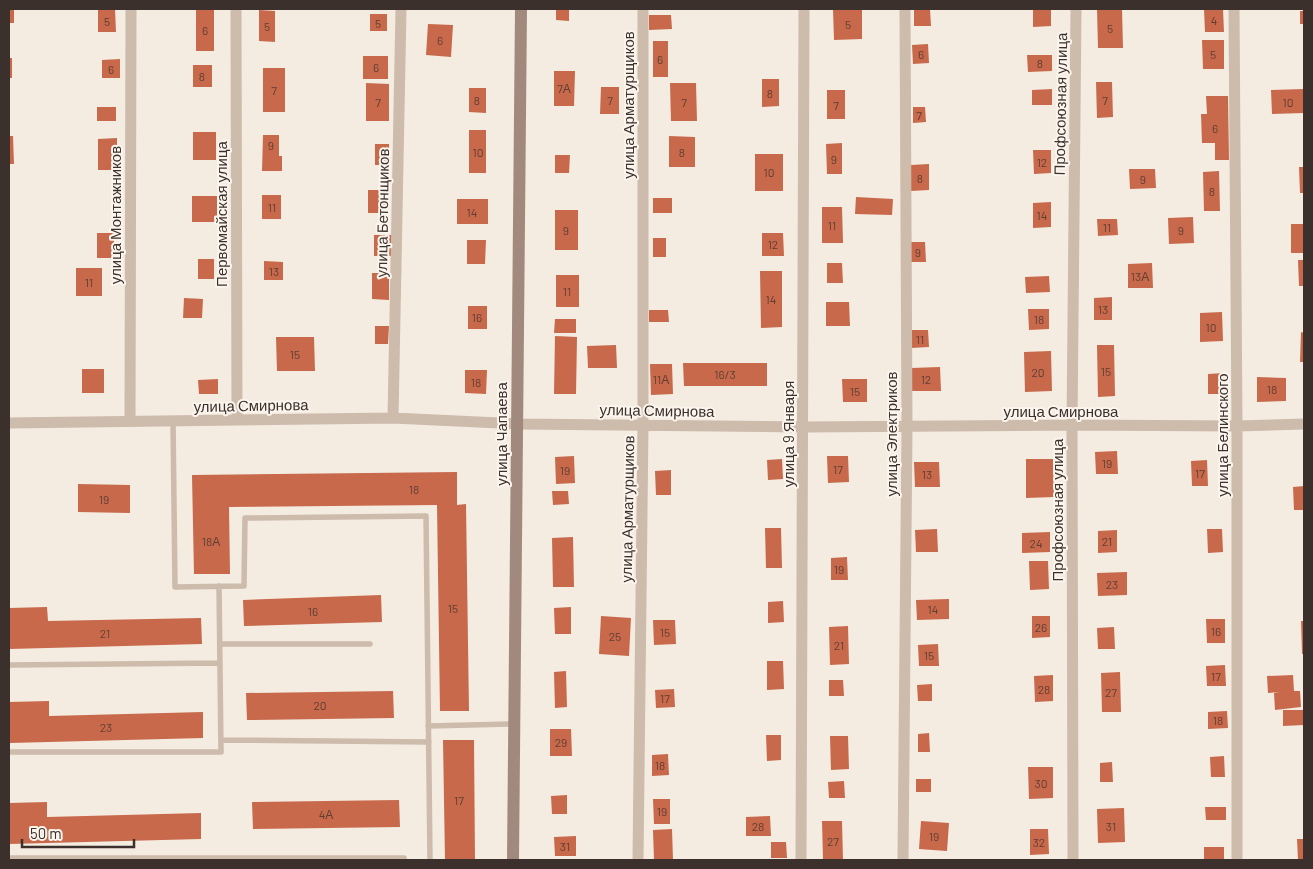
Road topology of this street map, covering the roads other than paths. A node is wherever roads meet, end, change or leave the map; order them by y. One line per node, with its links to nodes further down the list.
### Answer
1 (131, 9): 13 (street, улица Монтажников)
2 (236, 9): 12 (street, Первомайская улица)
3 (401, 9): 10 (street, улица Бетонщиков)
4 (521, 9): 15 (street, улица Чапаева)
5 (642, 9): 17 (street, улица Арматурщиков)
6 (804, 9): 20 (street, улица 9 Января)
7 (905, 9): 21 (street, улица Электриков)
8 (1076, 9): 18 (street, Профсоюзная улица)
9 (1234, 9): 19 (street, улица Белинского)
10 (393, 418): 12 (street, улица Смирнова); 15 (street, улица Смирнова)
11 (173, 420): 12 (street, улица Смирнова); 13 (street, улица Смирнова); 22 (lane)
12 (237, 420)
13 (130, 421): 14 (street, улица Смирнова)
14 (9, 423)
15 (518, 424): 17 (street, улица Смирнова); 27 (street, улица Чапаева)
16 (1304, 424): 19 (street, улица Смирнова)
17 (643, 425): 20 (street, улица Смирнова); 38 (street, улица Арматурщиков)
18 (1072, 425): 19 (street, улица Смирнова); 21 (street, улица Смирнова); 41 (street, Профсоюзная улица)
19 (1237, 426): 42 (street, улица Белинского)
20 (804, 427): 21 (street, улица Смирнова); 39 (street, улица 9 Января)
21 (907, 427): 40 (street, улица Электриков)
22 (219, 586): 23 (lane); 28 (lane)
23 (220, 644): 24 (lane); 25 (lane)
24 (370, 644)
25 (220, 663): 26 (lane); 29 (lane)
26 (9, 665)
27 (514, 724): 28 (lane); 37 (street, улица Чапаева)
28 (428, 726): 30 (lane)
29 (221, 740): 30 (lane); 31 (lane)
30 (429, 742): 36 (lane)
31 (9, 752)
32 (9, 858): 33 (lane)
33 (75, 859): 34 (lane)
34 (192, 859): 35 (lane)
35 (404, 860)
36 (430, 860)
37 (513, 860)
38 (638, 860)
39 (801, 860)
40 (903, 860)
41 (1073, 860)
42 (1237, 860)

